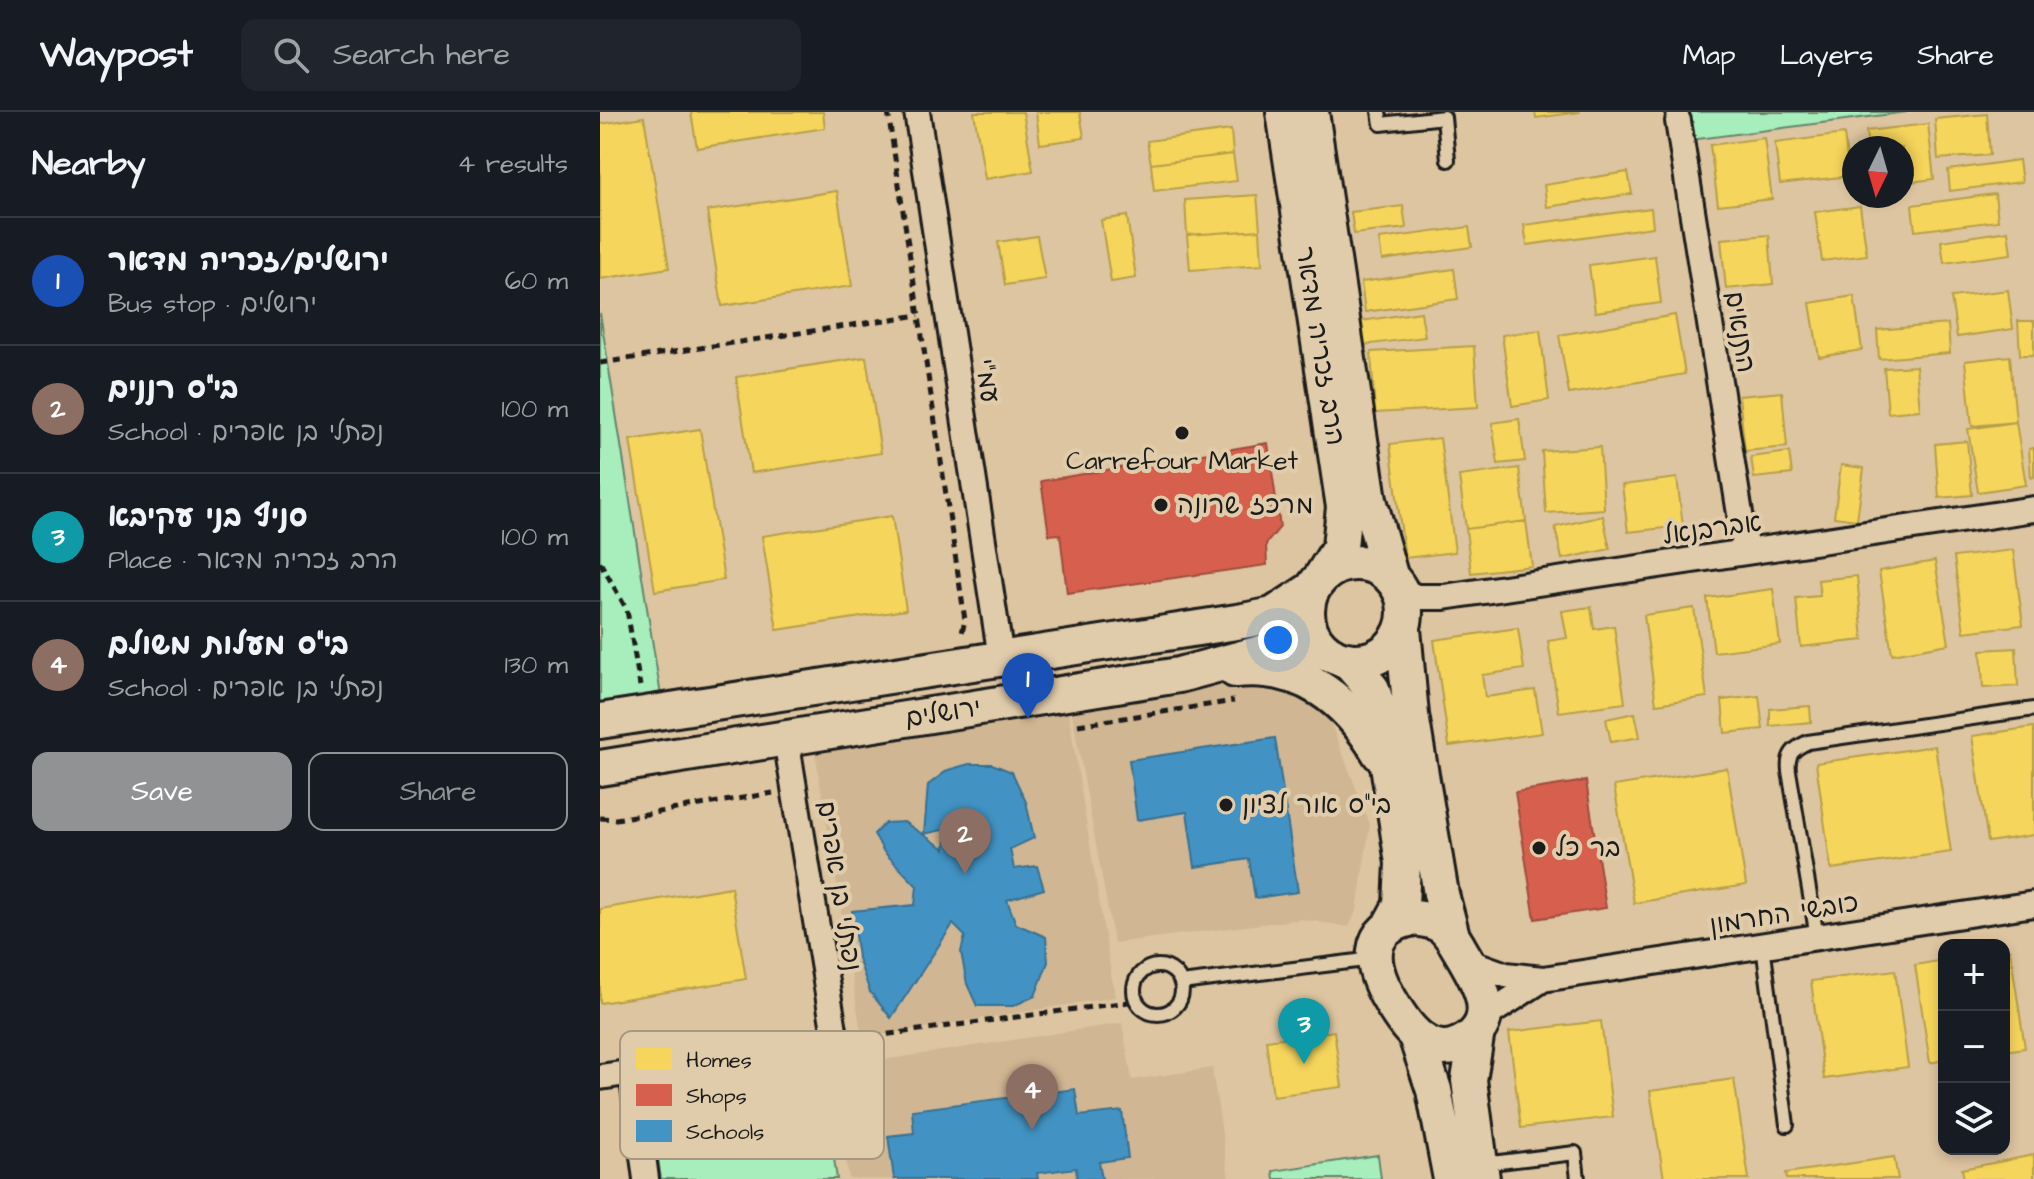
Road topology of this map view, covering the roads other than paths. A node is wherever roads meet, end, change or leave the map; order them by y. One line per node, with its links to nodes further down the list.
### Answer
1 (917, 112): 13 (street, עמ"י)
2 (1284, 112): 10 (street, הרב זכריה מדאר)
3 (1311, 112): 9 (street, הרב זכריה מדאר)
4 (1379, 112): 6 (lane)
5 (1678, 121): 8 (street, התנאים)
6 (1448, 160)
7 (2034, 509): 8 (street, אברבנאל)
8 (1746, 552): 9 (street, אברבנאל)
9 (1395, 582): 10 (street); 11 (street)
10 (1316, 583): 12 (street); 13 (street, ירושלים)
11 (1403, 629): 12 (street); 24 (street)
12 (1339, 657): 14 (street, ירושלים); 18 (street)
13 (1001, 658): 16 (street, ירושלים)
14 (1179, 675): 17 (street, ירושלים); 18 (street)
15 (2034, 709): 22 (lane)
16 (600, 721)
17 (786, 739): 19 (street, ירושלים); 29 (street, נפתלי בן אפרים)
18 (1387, 766): 21 (street)
19 (600, 768)
20 (2034, 904): 22 (street, כובשי החרמון)
21 (1389, 927): 24 (street); 25 (street)
22 (1817, 937): 23 (street, כובשי החרמון)
23 (1763, 946): 26 (street, כובשי החרמון); 33 (lane)
24 (1459, 949): 26 (street, כובשי החרמון); 28 (street)
25 (1373, 959): 27 (lane); 30 (street)
26 (1543, 979): 28 (street, כובשי החרמון)
27 (1181, 983): 27 (lane)
28 (1480, 1024): 30 (street); 35 (street)
29 (834, 1031)
30 (1417, 1039): 35 (street)
31 (620, 1074): 32 (street)
32 (600, 1077)
33 (1787, 1125)
34 (643, 1159): 36 (street)
35 (1471, 1174): 37 (lane)
36 (646, 1179)
37 (1578, 1179)

